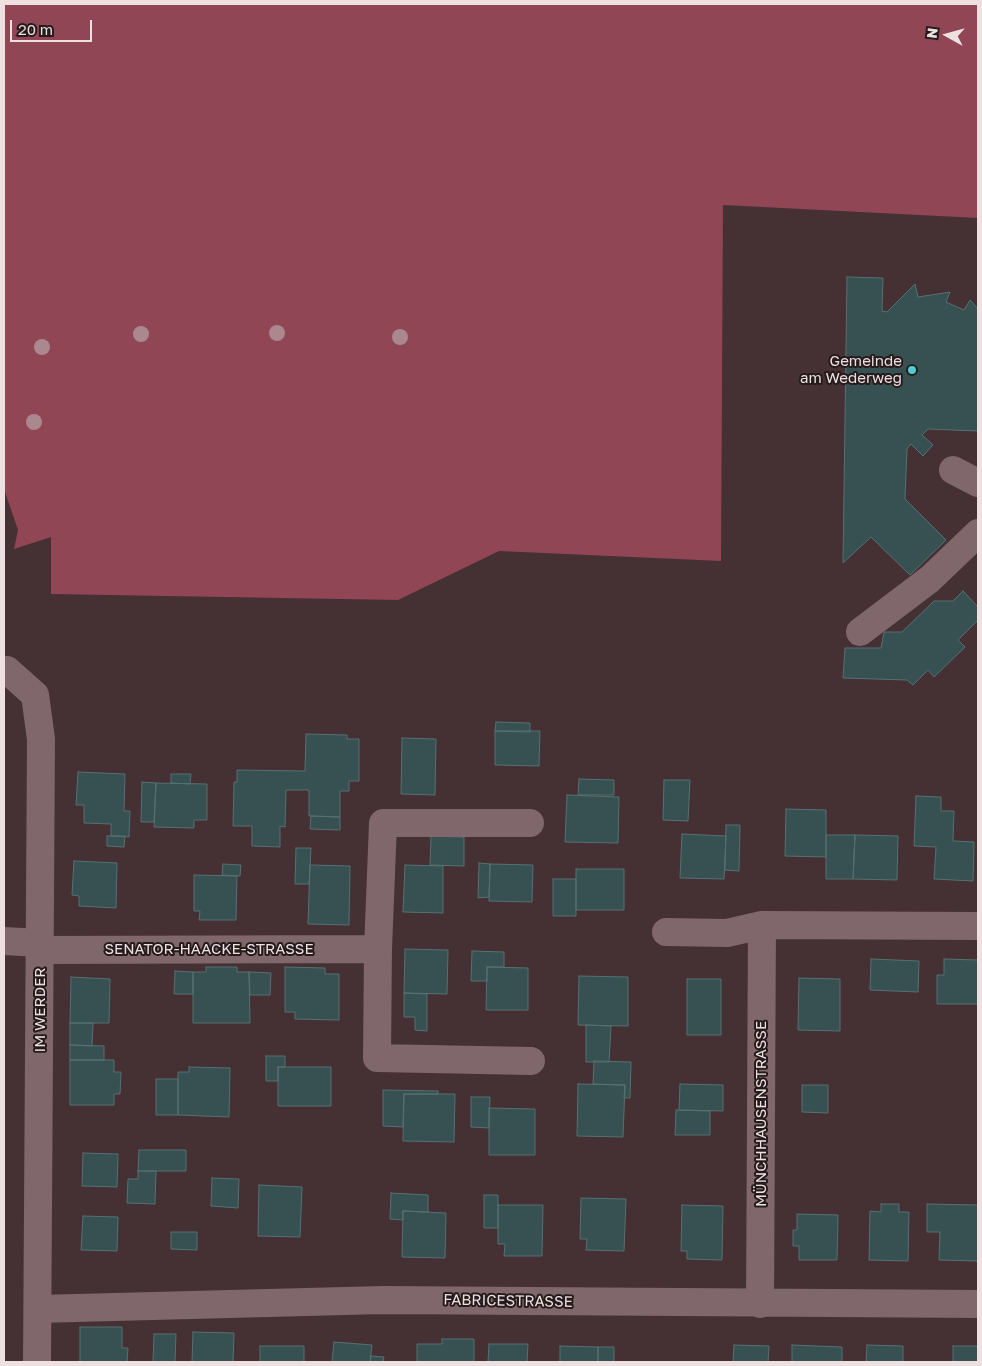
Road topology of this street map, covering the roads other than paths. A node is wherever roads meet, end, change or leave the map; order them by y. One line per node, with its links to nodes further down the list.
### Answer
1 (953, 470): 2 (street)
2 (978, 483)
3 (978, 533): 4 (street)
4 (860, 632)
5 (7, 670): 11 (street, IM WERDER)
6 (530, 823): 12 (street)
7 (762, 925): 8 (street); 9 (street); 14 (street, MÜNCHHAUSENSTRASSE)
8 (978, 926)
9 (666, 932)
10 (4, 941): 11 (street, SENATOR-HAACKE-STRASSE)
11 (40, 946): 12 (street, SENATOR-HAACKE-STRASSE); 16 (street, IM WERDER)
12 (378, 949): 13 (street)
13 (532, 1061)
14 (760, 1304): 15 (street, FABRICESTRASSE); 16 (street, FABRICESTRASSE)
15 (978, 1304)
16 (38, 1309): 17 (street, IM WERDER)
17 (37, 1362)

